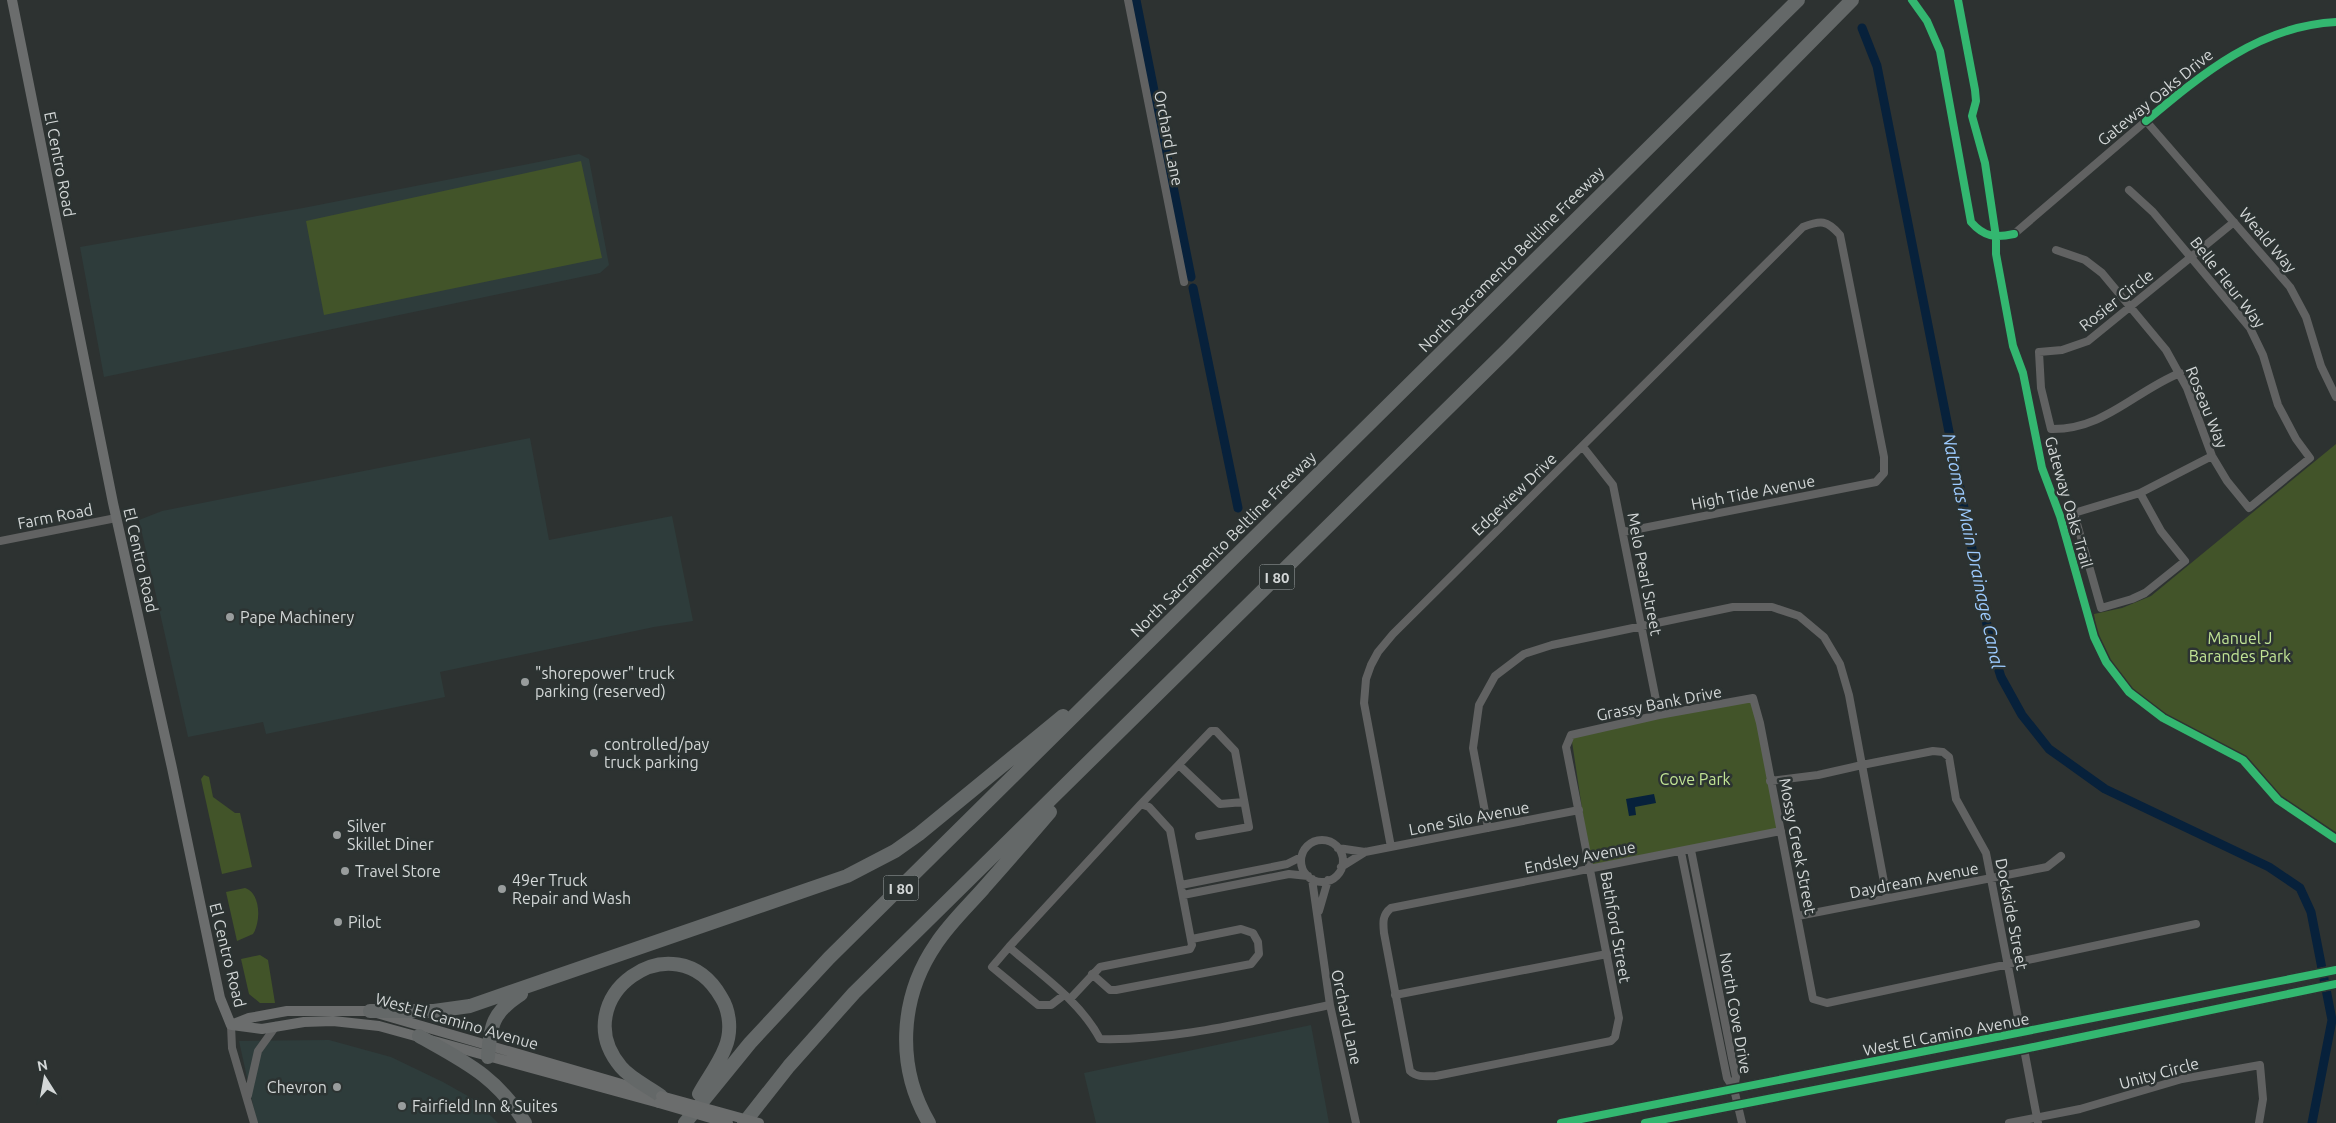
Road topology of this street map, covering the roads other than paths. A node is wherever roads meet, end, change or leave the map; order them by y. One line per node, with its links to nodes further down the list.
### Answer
1 (12, 0): 21 (main road, El Centro Road)
2 (1128, 0): 12 (street, Orchard Lane)
3 (1798, 0): 25 (highway, North Sacramento Beltline Freeway / I 80)
4 (1852, 0): 28 (highway, I 80)
5 (2336, 22): 6 (street, Gateway Oaks Drive)
6 (2146, 122): 8 (street, Weald Way); 9 (street, Gateway Oaks Drive)
7 (2129, 190): 11 (street, Belle Fleur Way)
8 (2234, 222): 11 (street, Rosier Circle); 15 (street, Weald Way)
9 (2014, 234)
10 (2056, 250): 13 (street, Roseau Way)
11 (2191, 257): 13 (street, Rosier Circle); 18 (street, Belle Fleur Way)
12 (1184, 282)
13 (2130, 308): 14 (street, Roseau Way); 14 (street, Rosier Circle)
14 (2180, 373): 17 (street, Roseau Way)
15 (2336, 397)
16 (1583, 447): 19 (street, Edgeview Drive); 22 (street, Melo Pearl Street); 39 (street, Edgeview Drive)
17 (2212, 456): 18 (street, Roseau Way); 20 (street)
18 (2310, 458)
19 (1884, 473): 22 (street, High Tide Avenue)
20 (2140, 493): 20 (street)
21 (116, 518): 23 (street, Farm Road); 69 (main road, El Centro Road)
22 (1623, 532): 24 (street, Melo Pearl Street)
23 (0, 541)
24 (1642, 625): 27 (street, Melo Pearl Street); 31 (street); 36 (street)
25 (1128, 664): 62 (highway); 82 (highway, North Sacramento Beltline Freeway / I 80)
26 (1754, 698): 27 (street, Grassy Bank Drive); 32 (street, Mossy Creek Street)
27 (1659, 716): 29 (street, Grassy Bank Drive)
28 (1132, 720): 84 (highway, I 80); 86 (highway)
29 (1571, 735): 35 (street, Bathford Street)
30 (1179, 764): 33 (street); 33 (street); 34 (street)
31 (1862, 766): 32 (street); 49 (street, Dockside Street); 53 (street)
32 (1770, 781): 37 (street, Mossy Creek Street)
33 (1244, 802): 38 (street)
34 (1142, 804): 51 (street); 58 (street)
35 (1579, 810): 36 (street, Lone Silo Avenue); 47 (street, Bathford Street)
36 (1488, 828): 39 (street, Lone Silo Avenue)
37 (1781, 831): 41 (street, Endsley Avenue); 55 (street, Mossy Creek Street)
38 (1199, 836)
39 (1391, 847): 42 (street, Lone Silo Avenue)
40 (1338, 848): 42 (street, Lone Silo Avenue); 45 (street); 46 (street)
41 (1691, 850): 43 (street, Endsley Avenue); 75 (street, North Cove Drive)
42 (1365, 852): 46 (street, Lone Silo Avenue)
43 (1681, 852): 47 (street, Endsley Avenue); 75 (street, North Cove Drive)
44 (2061, 856): 49 (street, Daydream Avenue)
45 (1301, 857): 48 (street); 51 (street)
46 (1341, 867): 50 (street)
47 (1591, 868): 59 (street, Bathford Street); 65 (street, Endsley Avenue)
48 (1310, 878): 50 (street); 52 (street); 54 (street, Orchard Lane)
49 (1991, 879): 53 (street, Daydream Avenue); 60 (street, Dockside Street)
50 (1328, 880): 54 (street, Orchard Lane)
51 (1181, 884): 52 (street)
52 (1183, 895): 57 (street)
53 (1887, 898): 55 (street, Daydream Avenue)
54 (1318, 916): 67 (street, Orchard Lane)
55 (1798, 916): 60 (street, Mossy Creek Street)
56 (2196, 924): 60 (street)
57 (1192, 939): 63 (street); 63 (street)
58 (1009, 947): 66 (street); 66 (street)
59 (1607, 954): 65 (street); 65 (street, Bathford Street)
60 (2007, 964): 71 (street, Dockside Street)
61 (2336, 970): 71 (main road, West El Camino Avenue)
62 (574, 972): 68 (highway); 74 (highway)
63 (1092, 974): 66 (street)
64 (2336, 984): 73 (main road, West El Camino Avenue)
65 (1395, 995)
66 (1067, 997): 67 (street)
67 (1330, 1005): 87 (street, Orchard Lane)
68 (370, 1011): 69 (main road, West El Camino Avenue); 74 (main road, West El Camino Avenue)
69 (231, 1025): 70 (main road, West El Camino Avenue); 76 (street, El Centro Road)
70 (276, 1026): 72 (main road, West El Camino Avenue); 76 (street)
71 (2021, 1033): 75 (main road, West El Camino Avenue)
72 (419, 1036): 74 (main road, West El Camino Avenue); 81 (highway)
73 (2024, 1049): 78 (main road, West El Camino Avenue); 79 (street)
74 (489, 1051): 77 (main road, West El Camino Avenue)
75 (1734, 1089): 78 (street); 88 (main road, West El Camino Avenue)
76 (247, 1097): 80 (street, El Centro Road)
77 (660, 1100): 82 (highway); 83 (main road, West El Camino Avenue, bridge); 85 (main road, West El Camino Avenue, bridge)
78 (1738, 1106): 89 (main road, West El Camino Avenue); 90 (street)
79 (2038, 1120): 91 (street, Unity Circle); 92 (street, Unity Circle)
80 (254, 1123)
81 (525, 1123)
82 (683, 1123)
83 (728, 1123)
84 (744, 1123)
85 (759, 1123)
86 (929, 1123)
87 (1356, 1123)
88 (1561, 1123)
89 (1645, 1123)
90 (1742, 1123)
91 (2009, 1123)
92 (2259, 1123)

